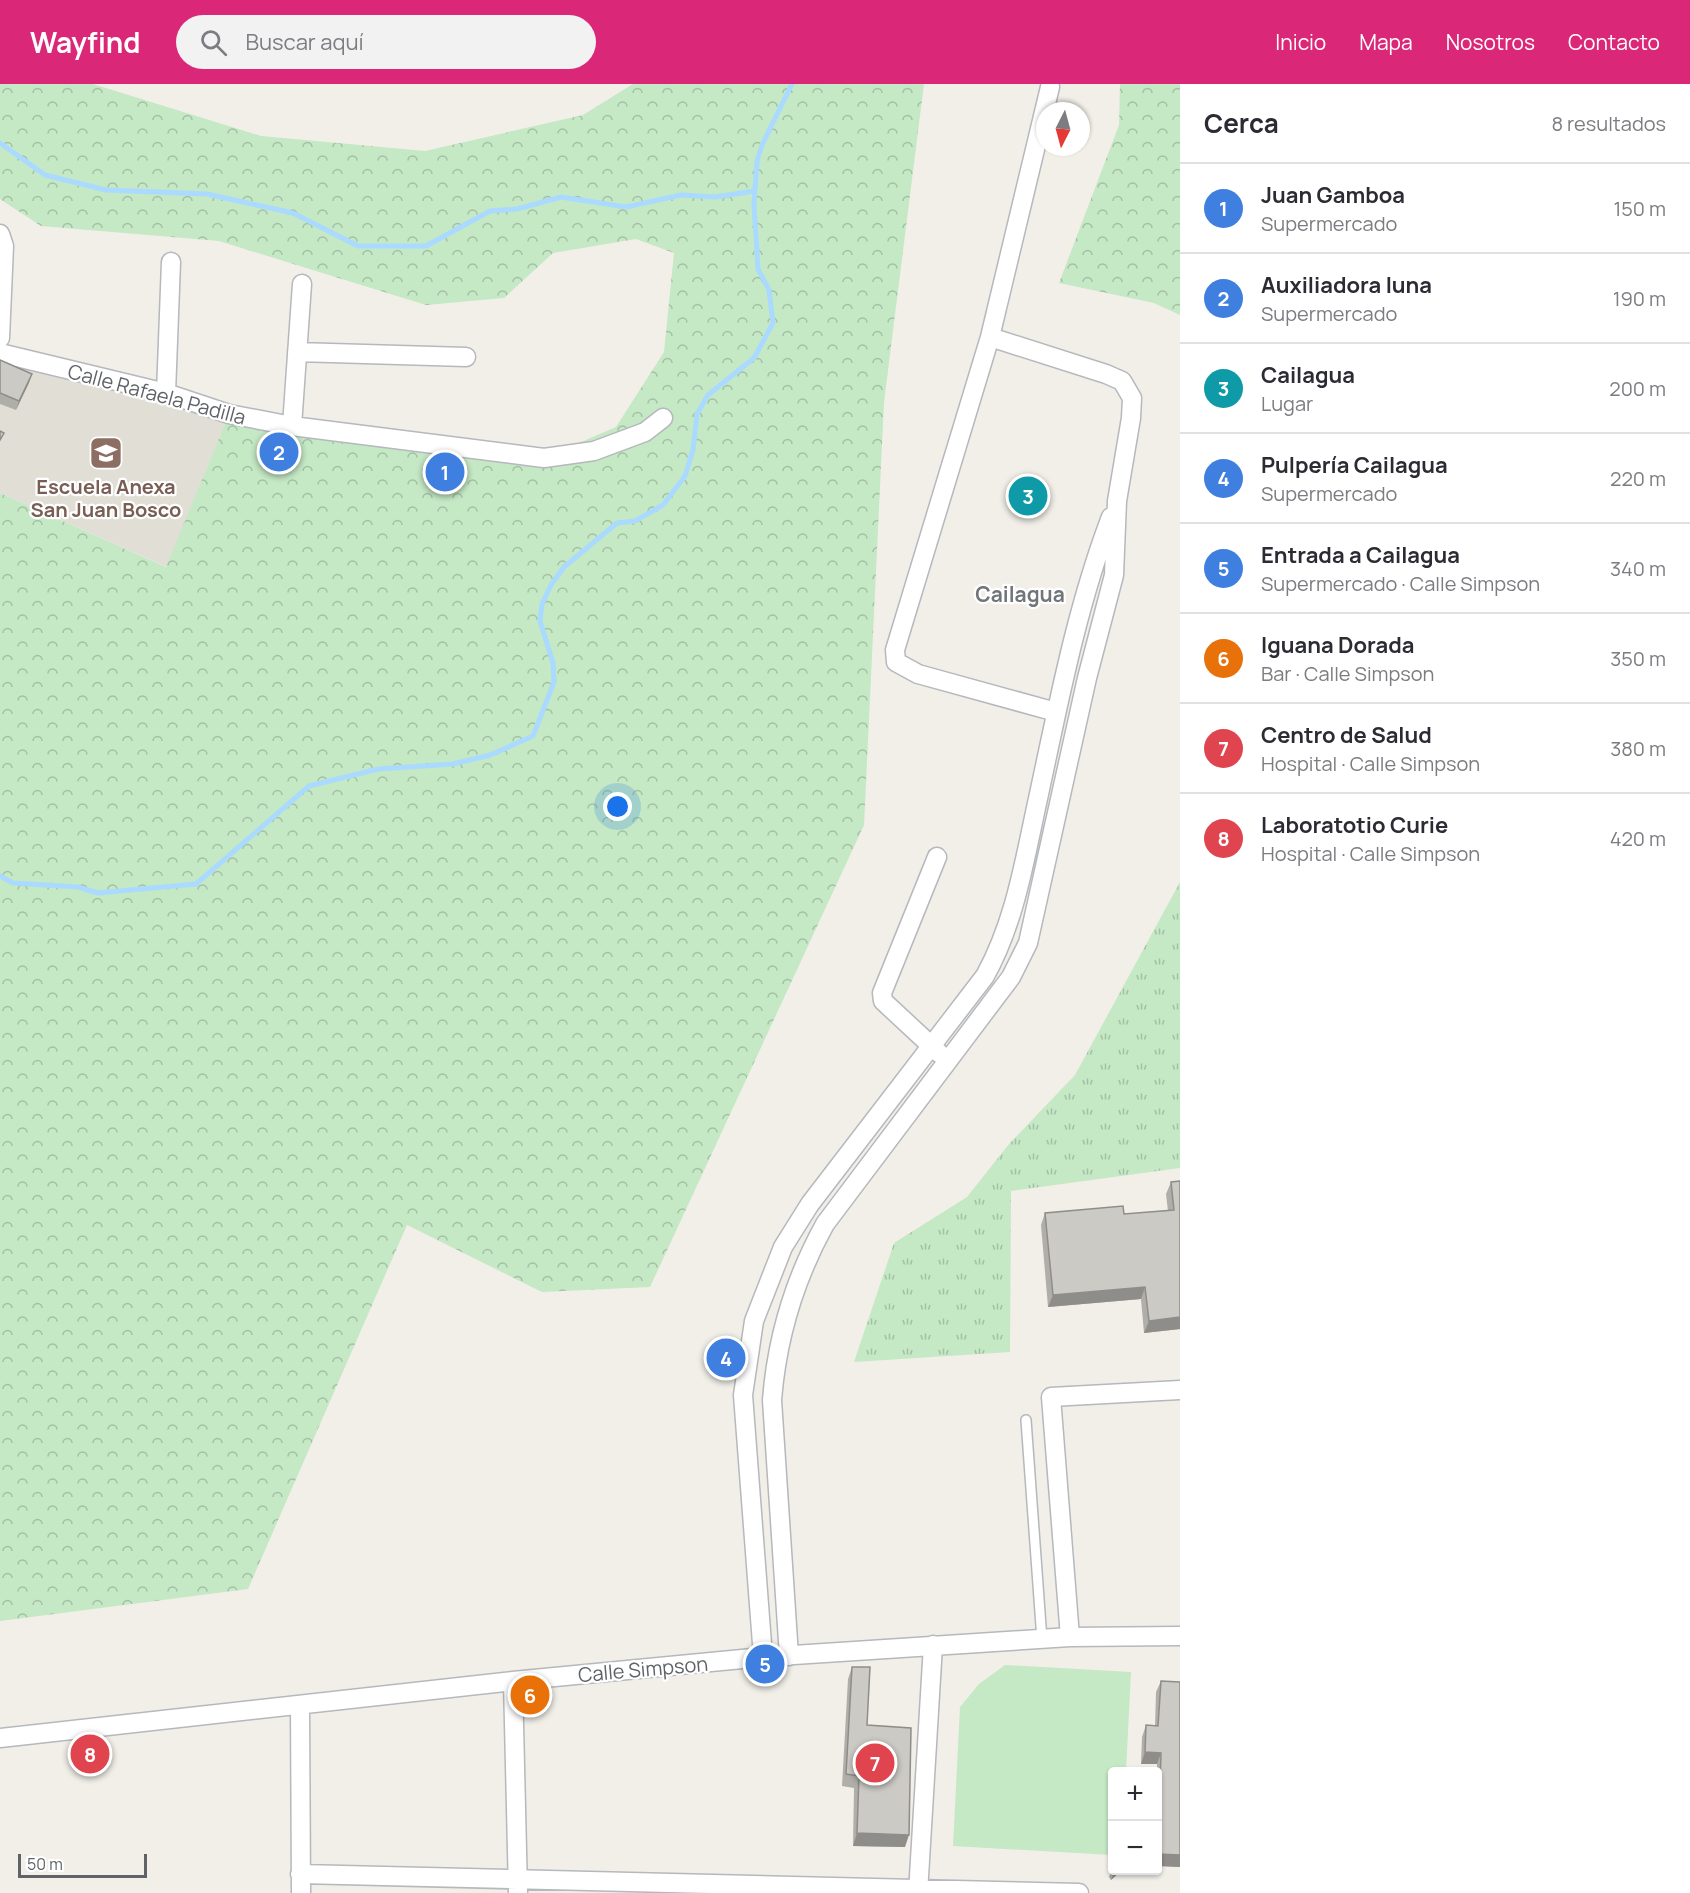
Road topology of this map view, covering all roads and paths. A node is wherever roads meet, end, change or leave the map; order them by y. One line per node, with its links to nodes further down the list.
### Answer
1 (1050, 87): 5 (street)
2 (0, 234): 6 (street)
3 (171, 262): 10 (street)
4 (302, 284): 7 (street)
5 (990, 337): 13 (street); 16 (street)
6 (0, 338)
7 (297, 352): 9 (street); 12 (street)
8 (0, 353): 10 (street, Calle Rafaela Padilla)
9 (465, 357)
10 (165, 393): 12 (street, Calle Rafaela Padilla)
11 (663, 418): 12 (street, Calle Rafaela Padilla)
12 (292, 426)
13 (1117, 501): 14 (street); 15 (street)
14 (1066, 674): 15 (street); 16 (street)
15 (1087, 678): 19 (street)
16 (1056, 712): 18 (street)
17 (937, 857): 18 (street)
18 (931, 1047): 19 (street); 23 (street)
19 (948, 1061): 22 (street)
20 (1180, 1390): 25 (street)
21 (1026, 1420): 26 (lane)
22 (777, 1466): 23 (street); 28 (street)
23 (749, 1469): 29 (street)
24 (1180, 1636): 25 (street, Calle Simpson)
25 (1070, 1637): 26 (street, Calle Simpson)
26 (1042, 1640): 27 (street, Calle Simpson)
27 (933, 1646): 28 (street, Calle Simpson); 35 (street)
28 (789, 1656): 29 (street, Calle Simpson)
29 (763, 1657): 30 (street, Calle Simpson)
30 (513, 1681): 31 (street, Calle Simpson); 34 (street)
31 (300, 1705): 32 (street, Calle Simpson); 33 (street)
32 (0, 1738)
33 (300, 1874): 34 (street); 36 (street)
34 (518, 1887): 35 (street)
35 (918, 1891): 37 (street)
36 (301, 1893)
37 (1079, 1893)

